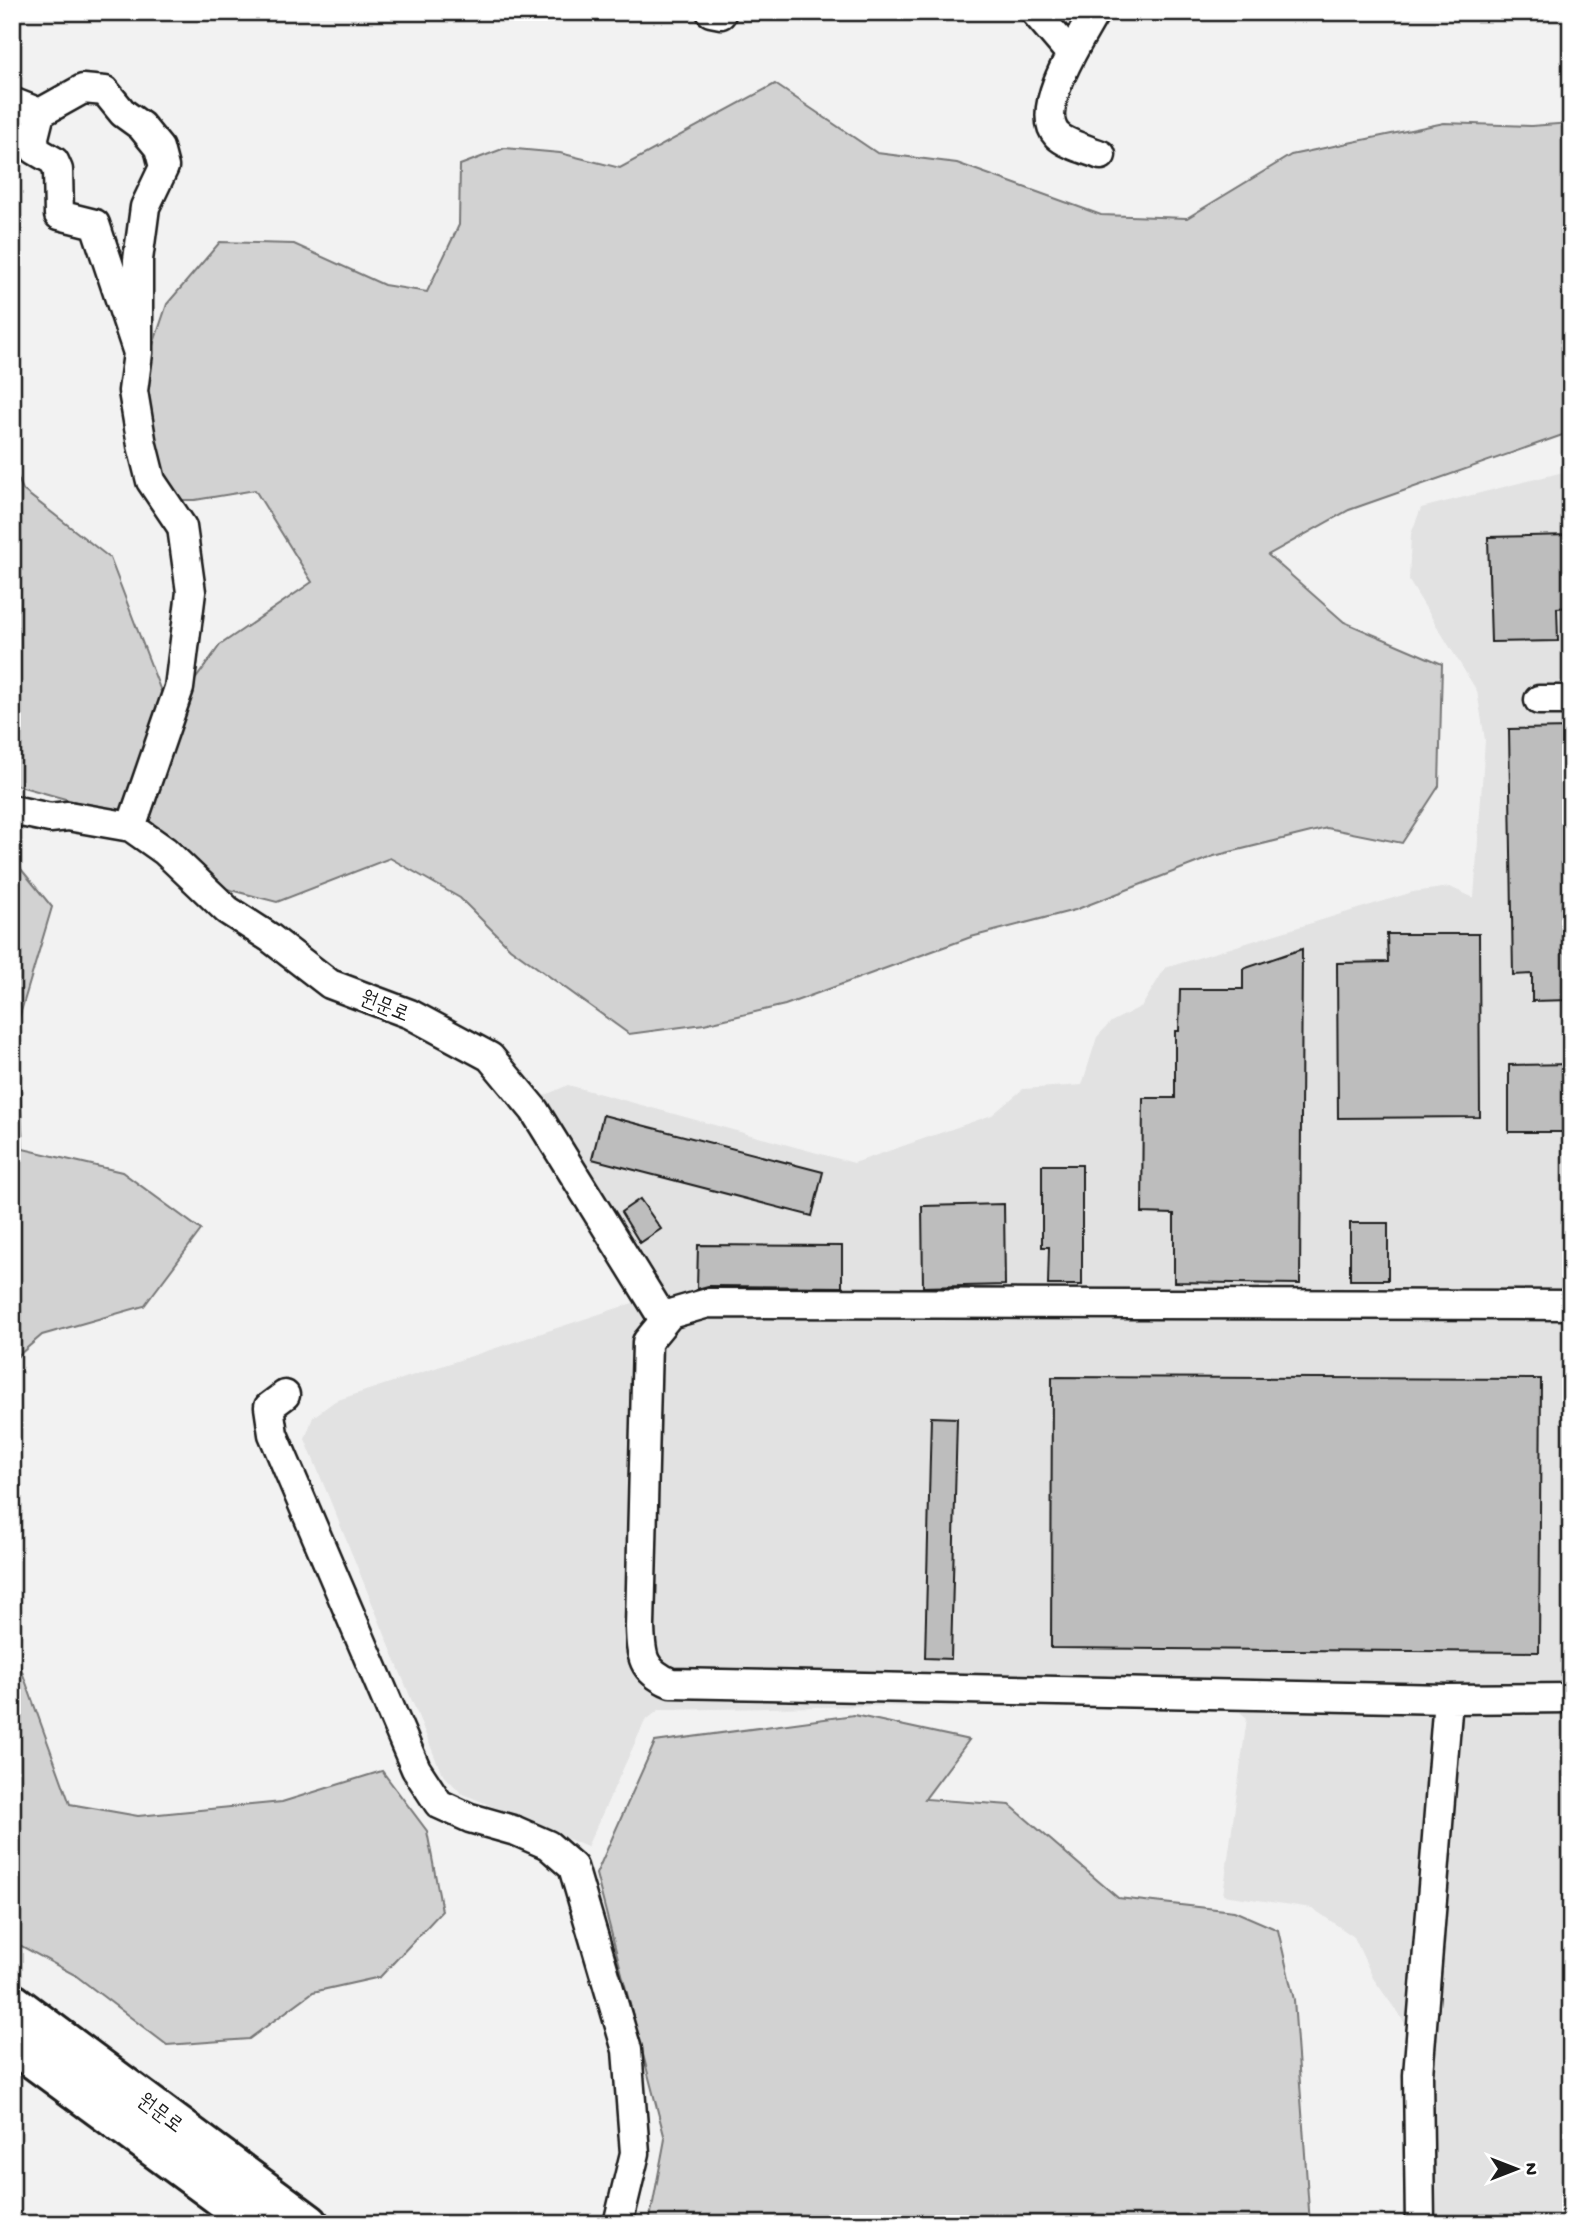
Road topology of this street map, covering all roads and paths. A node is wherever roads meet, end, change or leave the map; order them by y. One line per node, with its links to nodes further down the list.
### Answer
1 (1035, 12): 3 (street)
2 (1095, 12): 3 (street)
3 (1071, 54): 6 (street)
4 (12, 102): 5 (street)
5 (40, 113): 7 (street); 7 (street)
6 (1101, 155)
7 (138, 353): 11 (street)
8 (1539, 700): 9 (street)
9 (1571, 700)
10 (12, 810): 11 (street, 원문로)
11 (131, 828): 13 (street, 원문로)
12 (1571, 1305): 13 (street)
13 (664, 1320): 16 (street)
14 (285, 1395): 23 (street)
15 (1571, 1698): 16 (street)
16 (1448, 1699): 24 (street)
17 (12, 2003): 22 (highway, 원문로)
18 (12, 2043): 19 (highway, 원문로)
19 (206, 2186): 20 (street); 21 (highway, 원문로)
20 (240, 2224)
21 (258, 2224)
22 (309, 2224)
23 (618, 2224)
24 (1420, 2224)

